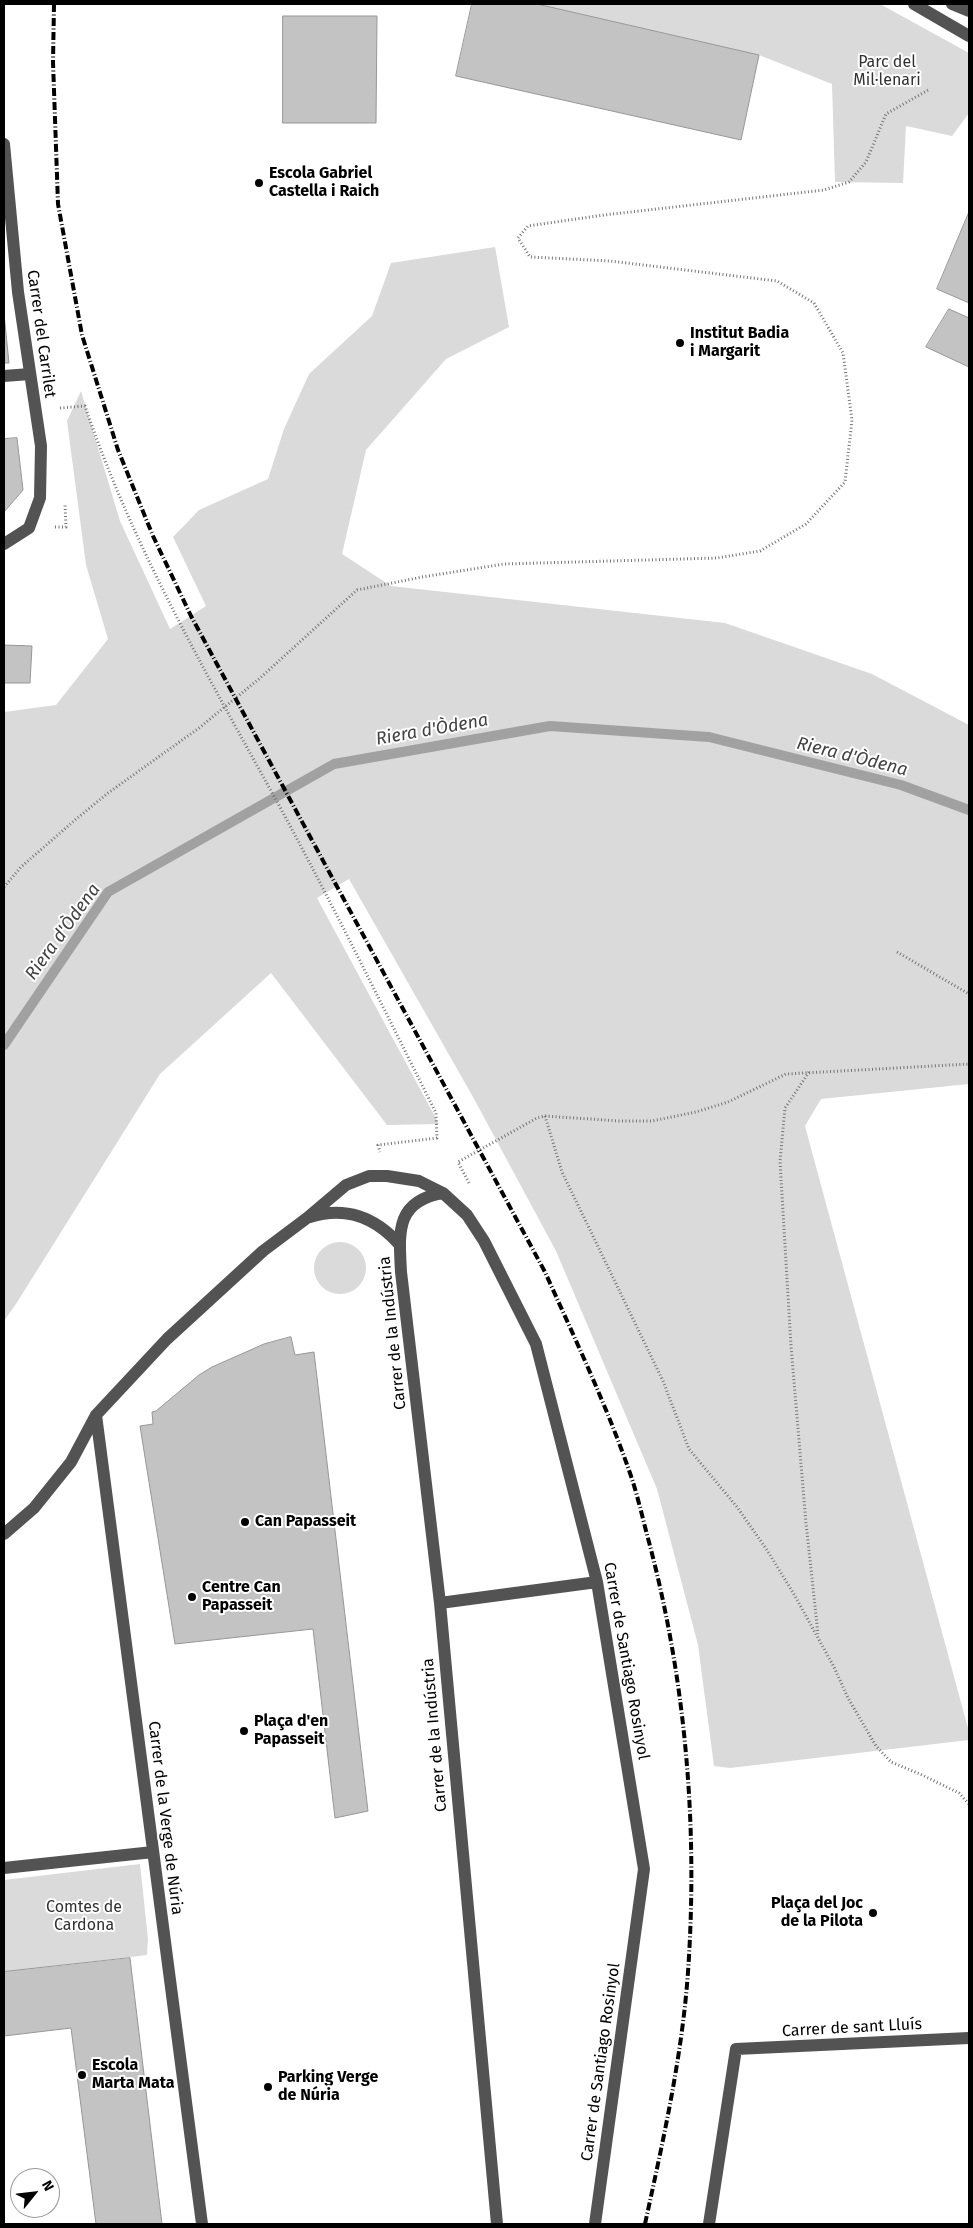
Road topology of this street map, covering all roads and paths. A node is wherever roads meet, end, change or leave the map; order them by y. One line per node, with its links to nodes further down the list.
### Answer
1 (914, 4): 4 (street)
2 (952, 4): 3 (street)
3 (969, 11)
4 (969, 36)
5 (930, 89): 13 (path)
6 (4, 144): 7 (street, Carrer del Carrilet)
7 (30, 374): 8 (street); 11 (street, Carrer del Carrilet)
8 (4, 376)
9 (60, 417): 20 (path)
10 (64, 497): 11 (path)
11 (29, 528): 12 (street)
12 (4, 544)
13 (4, 888)
14 (897, 952): 15 (path)
15 (969, 994)
16 (969, 1064): 17 (path)
17 (809, 1072): 18 (path); 28 (path)
18 (545, 1116): 19 (path); 28 (path)
19 (458, 1162)
20 (387, 1176): 21 (street, Carrer de Santiago Rosinyol); 22 (street, Carrer de Santiago Rosinyol)
21 (443, 1194): 23 (street, Carrer de la Indústria); 26 (street, Carrer de Santiago Rosinyol)
22 (307, 1218): 23 (street, Carrer de la Indústria); 24 (street, Carrer de Santiago Rosinyol)
23 (399, 1244): 27 (street, Carrer de la Indústria)
24 (96, 1415): 25 (street, Carrer de Santiago Rosinyol); 30 (street, Carrer de la Verge de Núria)
25 (4, 1534)
26 (597, 1582): 27 (street); 35 (street, Carrer de Santiago Rosinyol)
27 (440, 1603): 34 (street, Carrer de la Indústria)
28 (818, 1638): 29 (path)
29 (969, 1804)
30 (153, 1852): 31 (street); 33 (street, Carrer de la Verge de Núria)
31 (4, 1868)
32 (969, 2038): 36 (street, Carrer de sant Lluís)
33 (202, 2224)
34 (497, 2224)
35 (595, 2224)
36 (709, 2224)

